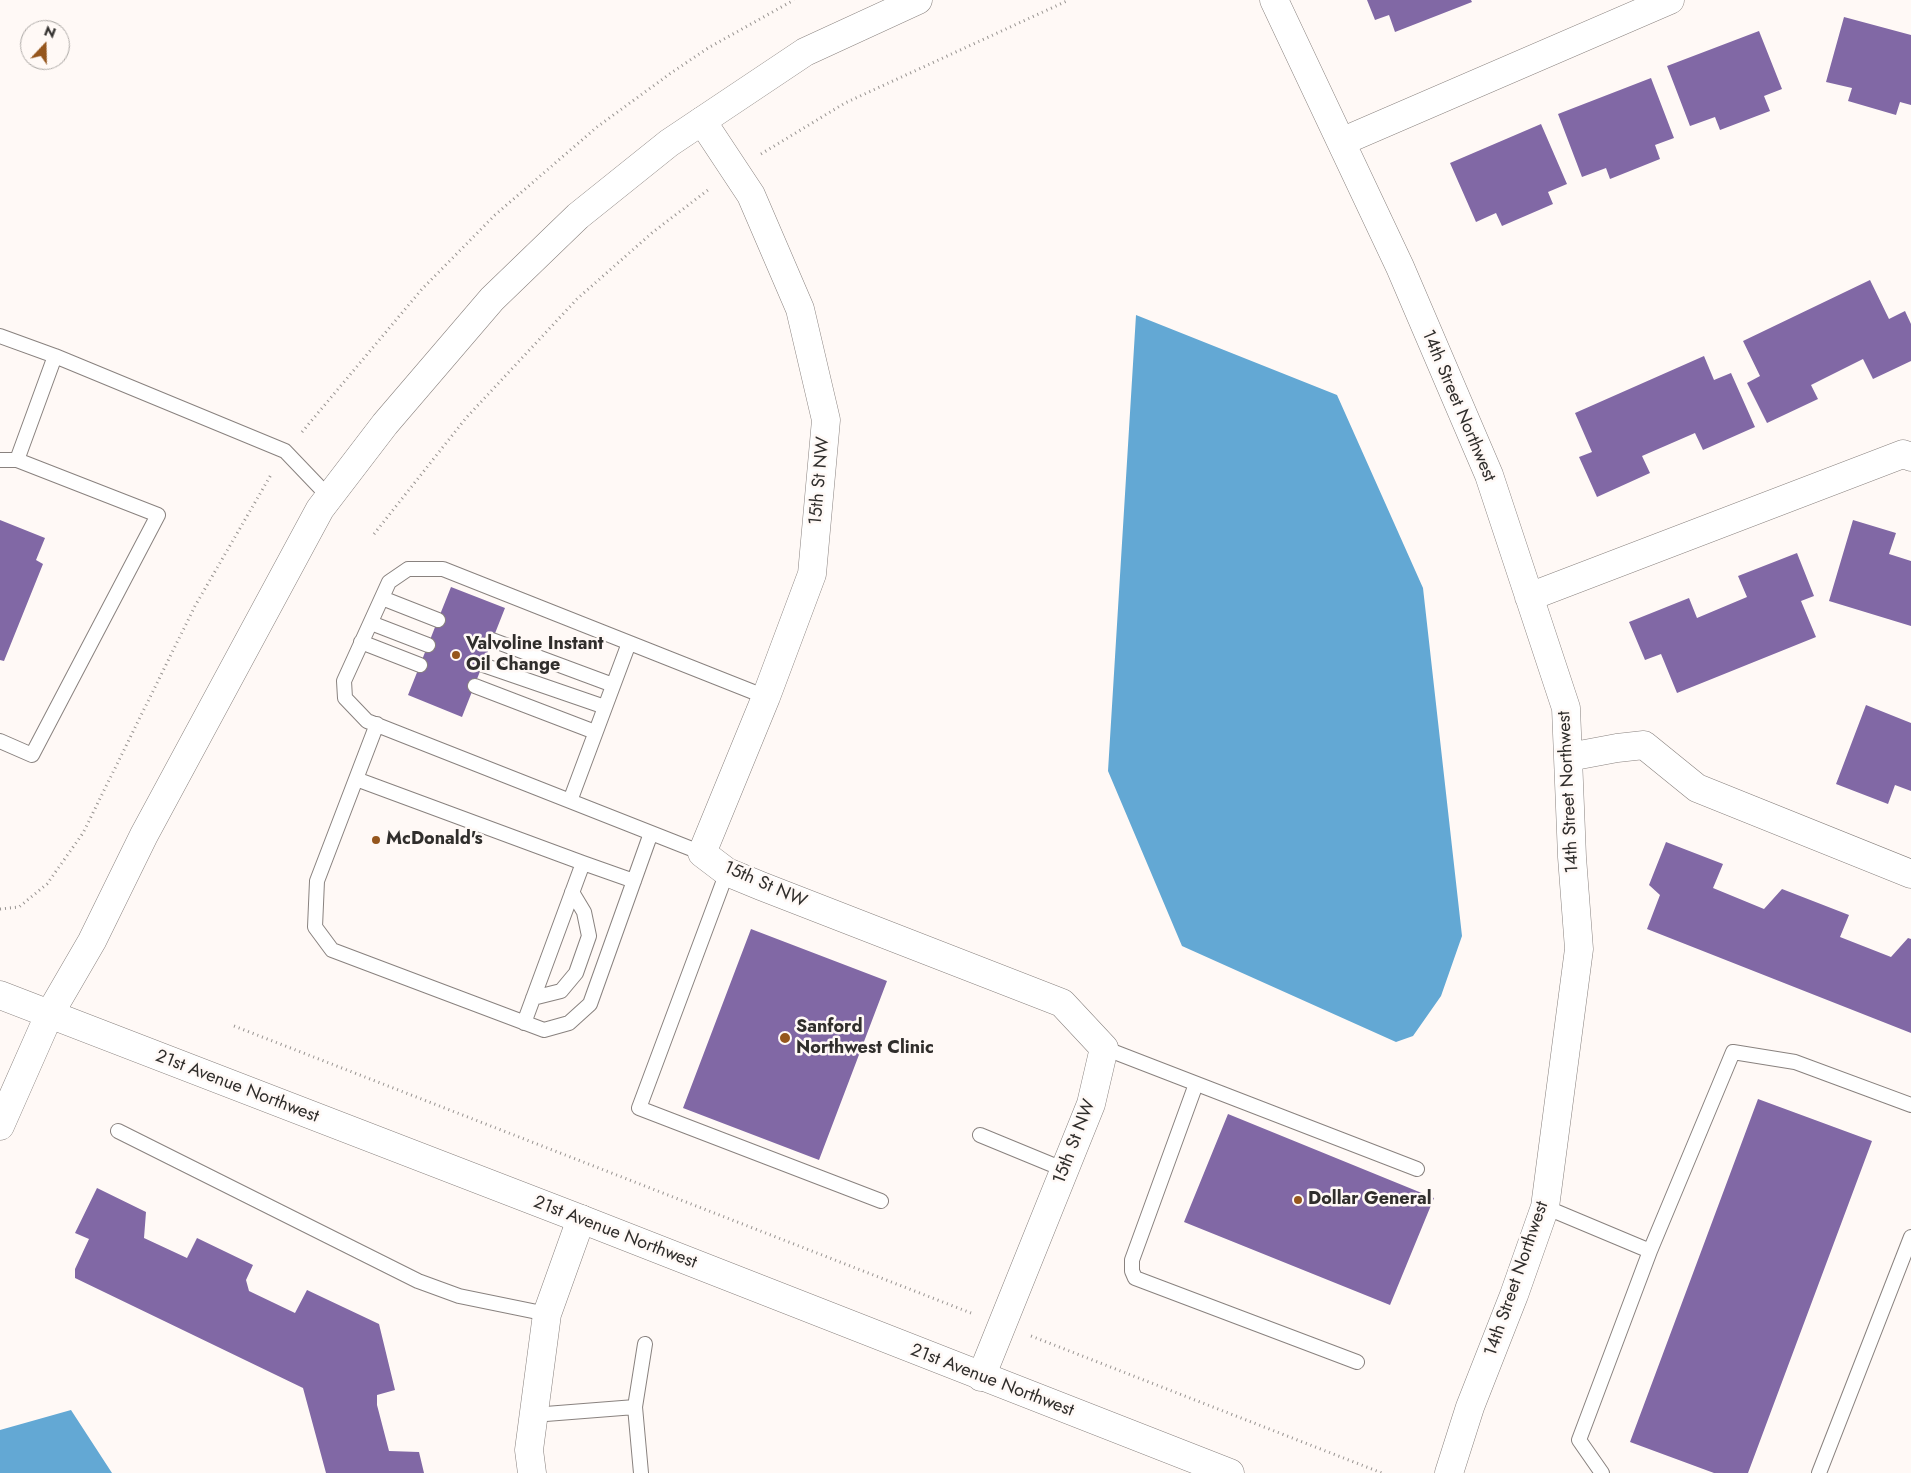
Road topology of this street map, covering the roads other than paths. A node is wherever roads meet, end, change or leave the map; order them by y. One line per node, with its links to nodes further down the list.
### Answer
1 (918, 0): 4 (street)
2 (1274, 0): 5 (street, 14th Street Northwest)
3 (1670, 0): 5 (street)
4 (702, 121): 11 (street); 24 (street, 15th St NW)
5 (1341, 142): 12 (street, 14th Street Northwest)
6 (0, 336): 7 (lane)
7 (54, 356): 10 (lane); 11 (lane)
8 (1911, 457): 12 (street)
9 (0, 460): 10 (lane)
10 (17, 460): 28 (lane)
11 (330, 497): 41 (street)
12 (1530, 597): 29 (street, 14th Street Northwest)
13 (382, 598): 14 (lane); 15 (lane); 18 (lane)
14 (438, 620)
15 (371, 623): 17 (lane); 19 (lane)
16 (492, 640): 22 (lane)
17 (361, 642): 20 (lane); 26 (lane)
18 (629, 643): 22 (lane); 24 (lane)
19 (428, 645)
20 (420, 665)
21 (483, 665): 25 (lane)
22 (613, 685): 25 (lane)
23 (474, 686): 27 (lane)
24 (766, 697): 33 (street, 15th St NW)
25 (605, 708): 27 (lane)
26 (377, 724): 30 (lane); 31 (lane)
27 (595, 732): 31 (lane)
28 (0, 741)
29 (1569, 757): 36 (street); 52 (street, 14th Street Northwest)
30 (356, 779): 34 (lane); 42 (lane)
31 (570, 801): 32 (lane)
32 (651, 833): 33 (lane); 37 (lane)
33 (702, 853): 35 (street, 15th St NW)
34 (583, 864): 37 (lane); 38 (lane)
35 (728, 872): 43 (street, 15th St NW); 51 (lane)
36 (1911, 874)
37 (634, 881): 42 (lane)
38 (572, 892): 40 (lane); 40 (lane)
39 (0, 995): 41 (street, 21st Avenue Northwest)
40 (533, 998): 42 (lane)
41 (49, 1015): 46 (street); 53 (street, 21st Avenue Northwest)
42 (524, 1023)
43 (1104, 1048): 44 (lane); 50 (street, 15th St NW)
44 (1196, 1084): 49 (lane); 58 (lane)
45 (1911, 1105): 55 (lane)
46 (0, 1126)
47 (118, 1131): 56 (lane)
48 (980, 1135): 50 (lane)
49 (1417, 1169)
50 (1065, 1170): 59 (street, 15th St NW)
51 (881, 1201)
52 (1545, 1207): 55 (lane); 65 (street, 14th Street Northwest)
53 (581, 1219): 56 (street); 59 (street, 21st Avenue Northwest)
54 (1911, 1237): 67 (lane)
55 (1650, 1252): 66 (lane)
56 (547, 1314): 61 (street)
57 (645, 1344): 60 (lane)
58 (1358, 1362)
59 (981, 1377): 64 (street, 21st Avenue Northwest)
60 (635, 1407): 61 (lane); 63 (lane)
61 (533, 1414): 62 (street)
62 (532, 1473)
63 (641, 1473)
64 (1230, 1473)
65 (1449, 1473)
66 (1602, 1473)
67 (1819, 1473)

